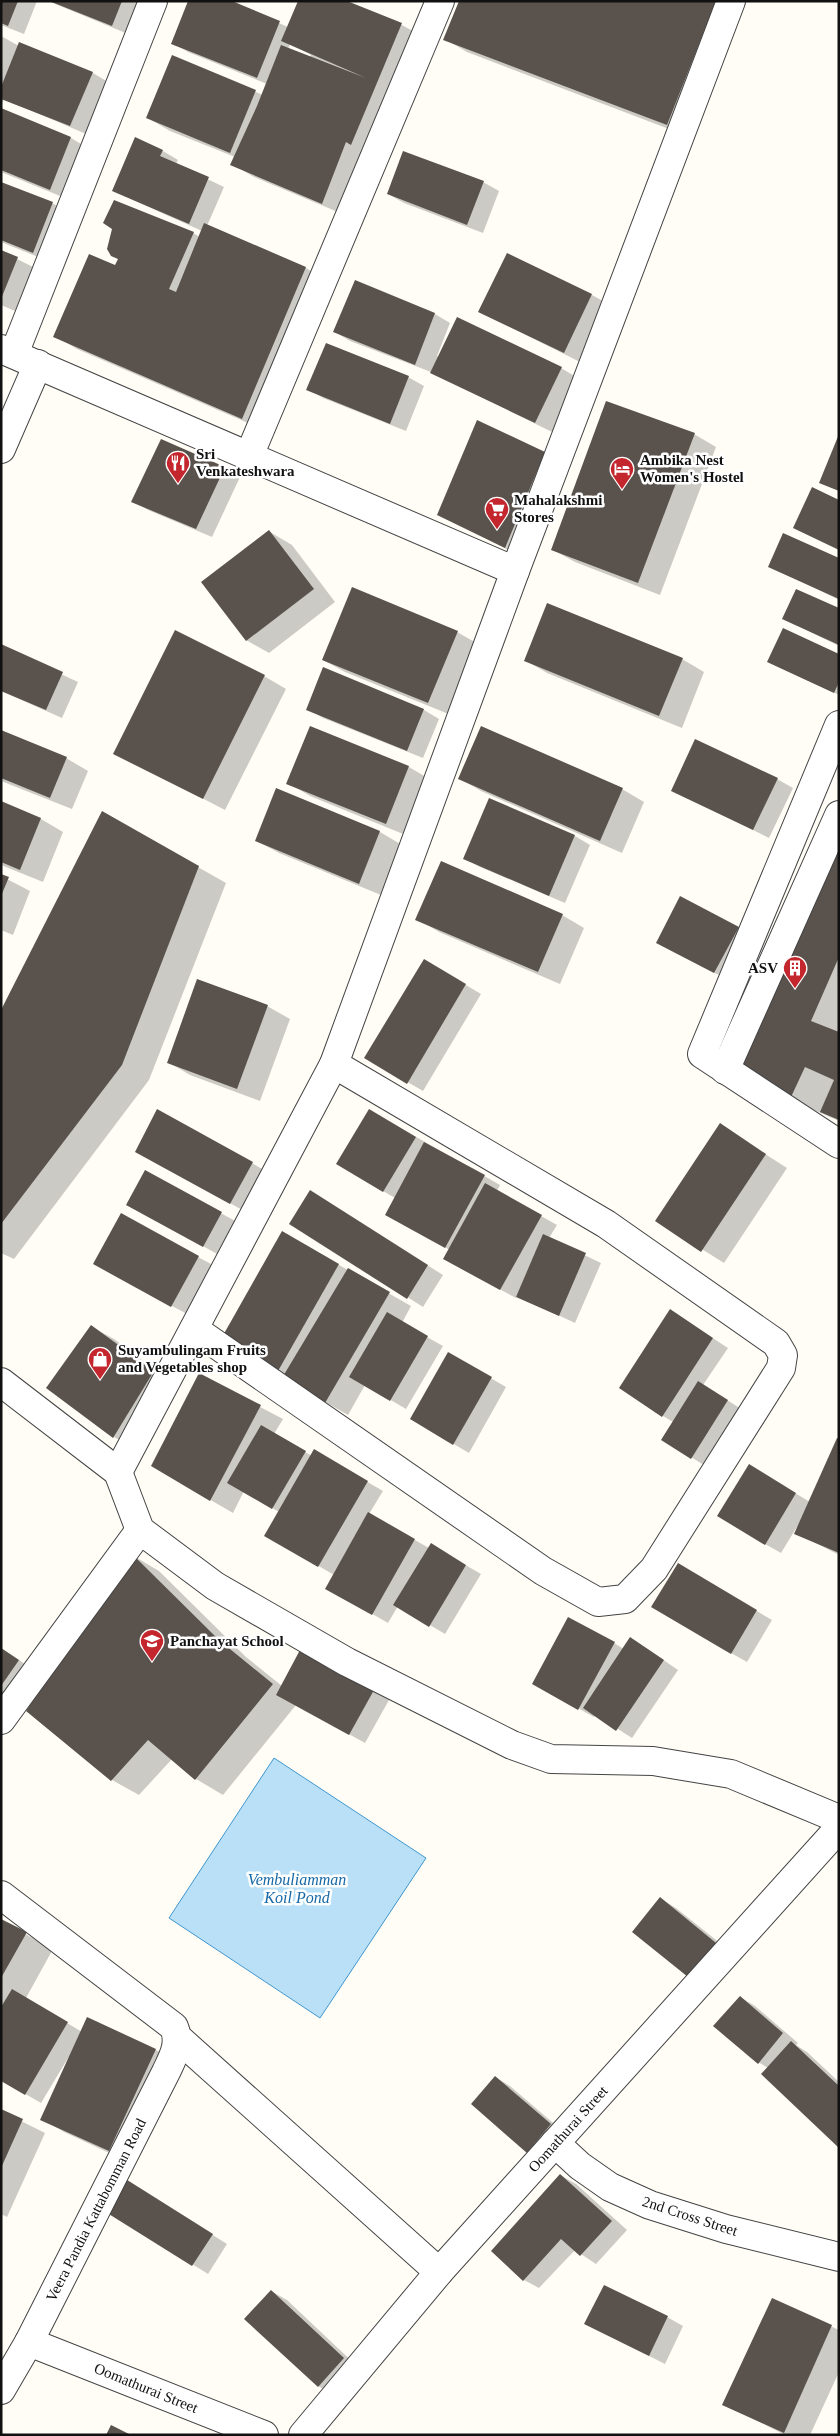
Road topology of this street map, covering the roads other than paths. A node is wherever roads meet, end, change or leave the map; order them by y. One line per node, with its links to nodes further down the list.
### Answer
1 (153, 1): 4 (street)
2 (440, 1): 7 (street)
3 (731, 1): 8 (street)
4 (7, 351): 5 (street)
5 (38, 364): 6 (street); 7 (street)
6 (1, 448)
7 (249, 456): 8 (street)
8 (515, 571): 12 (street)
9 (839, 725): 10 (street)
10 (830, 772): 13 (street)
11 (839, 815): 13 (street)
12 (334, 1064): 15 (street); 15 (street)
13 (725, 1070): 14 (street)
14 (839, 1144)
15 (194, 1330): 17 (street)
16 (1, 1382): 17 (street)
17 (118, 1472): 18 (street)
18 (140, 1530): 19 (street); 20 (street)
19 (1, 1720)
20 (839, 1819)
21 (839, 1828): 24 (street, Oomathurai Street)
22 (1, 1895): 23 (street)
23 (176, 2033): 26 (street); 27 (street, Veera Pandia Kattabomman Road)
24 (555, 2143): 25 (street, 2nd Cross Street); 26 (street, Oomathurai Street)
25 (839, 2257)
26 (439, 2272): 30 (street, Oomathurai Street)
27 (29, 2342): 28 (street, Veera Pandia Kattabomman Road); 29 (street, Oomathurai Street)
28 (1, 2390)
29 (264, 2435)
30 (303, 2435)

